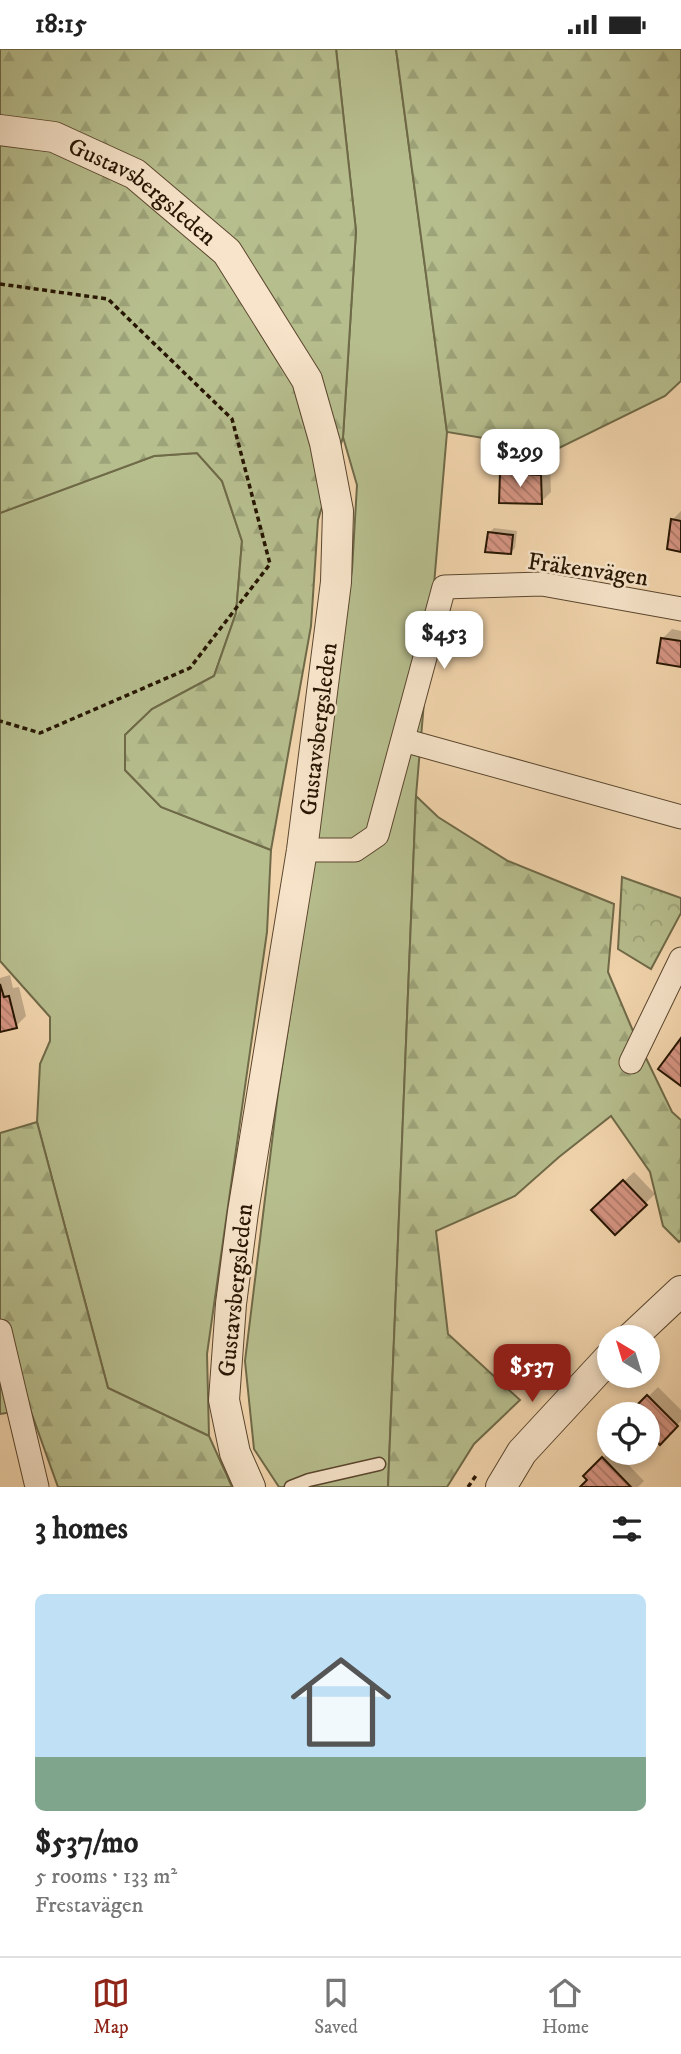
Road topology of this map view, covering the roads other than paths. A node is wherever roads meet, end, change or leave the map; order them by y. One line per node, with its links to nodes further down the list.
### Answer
1 (0, 129): 5 (street, Gustavsbergsleden)
2 (681, 609): 3 (street, Fräkenvägen)
3 (403, 740): 4 (street); 5 (street, Fräkenvägen)
4 (681, 817)
5 (302, 850): 14 (street, Gustavsbergsleden)
6 (681, 959): 7 (street)
7 (631, 1062)
8 (681, 1291): 9 (street)
9 (645, 1325)
10 (0, 1331): 13 (street)
11 (597, 1371): 16 (street)
12 (379, 1464): 15 (lane)
13 (37, 1487)
14 (250, 1487)
15 (291, 1487)
16 (501, 1487)

